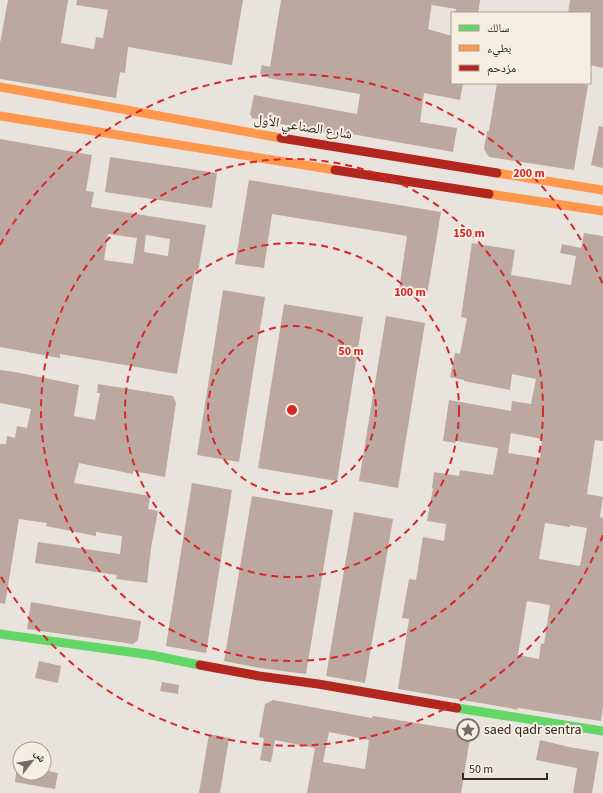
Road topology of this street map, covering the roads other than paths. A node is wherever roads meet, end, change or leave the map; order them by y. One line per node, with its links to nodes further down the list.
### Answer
1 (0, 87): 3 (main road, شارع الصناعي الأول)
2 (0, 116): 4 (main road)
3 (603, 190)
4 (603, 211)
5 (0, 634): 6 (main road)
6 (603, 731)

